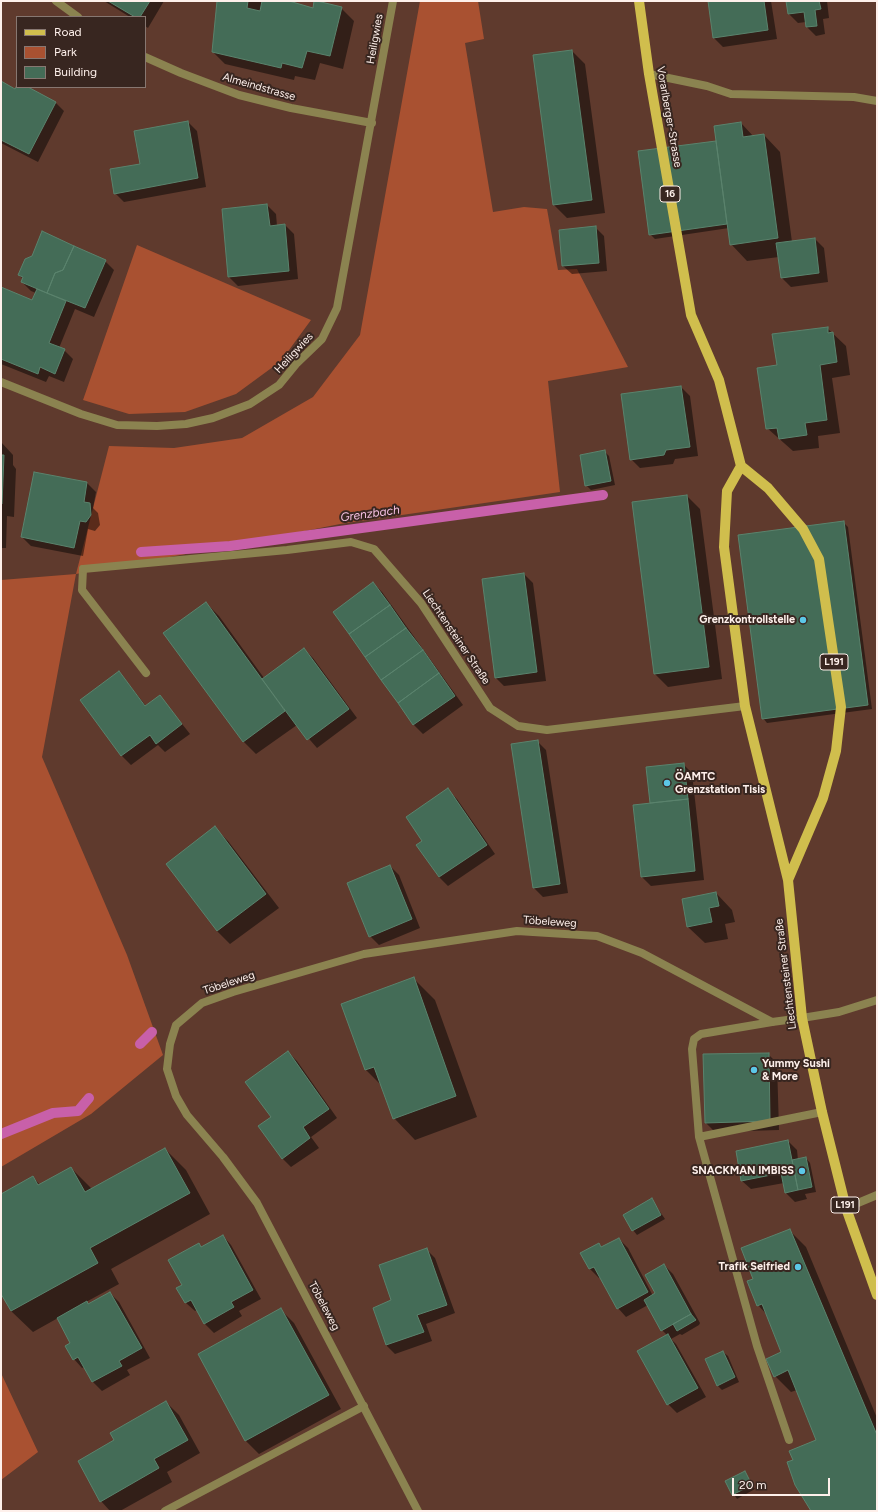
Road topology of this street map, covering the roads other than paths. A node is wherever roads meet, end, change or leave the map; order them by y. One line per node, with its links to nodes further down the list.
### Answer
1 (56, 1): 4 (street)
2 (393, 1): 8 (street, Heiligwies)
3 (639, 1): 6 (main road, Vorarlberger-Strasse / 16)
4 (77, 16)
5 (146, 57): 8 (street, Almeindstrasse)
6 (649, 74): 7 (street); 10 (main road, Vorarlberger-Strasse / 16)
7 (877, 101)
8 (372, 123): 9 (street, Heiligwies)
9 (1, 382)
10 (741, 466): 12 (main road, Liechtensteiner Straße / L191); 13 (main road, Liechtensteiner Straße / L191)
11 (146, 673): 12 (street, Liechtensteiner Straße)
12 (745, 706): 13 (main road, Liechtensteiner Straße / L191)
13 (788, 880): 15 (main road, Liechtensteiner Straße / L191)
14 (877, 1000): 15 (street)
15 (802, 1018): 16 (street); 17 (main road, Liechtensteiner Straße / L191)
16 (772, 1022): 18 (street); 22 (street, Töbeleweg)
17 (822, 1112): 18 (street); 20 (main road, Liechtensteiner Straße / L191)
18 (699, 1137): 23 (street)
19 (877, 1195): 20 (street)
20 (846, 1208): 21 (main road, Liechtensteiner Straße / L191)
21 (877, 1295)
22 (364, 1406): 24 (street); 25 (street, Töbeleweg)
23 (789, 1440)
24 (165, 1511)
25 (418, 1511)

